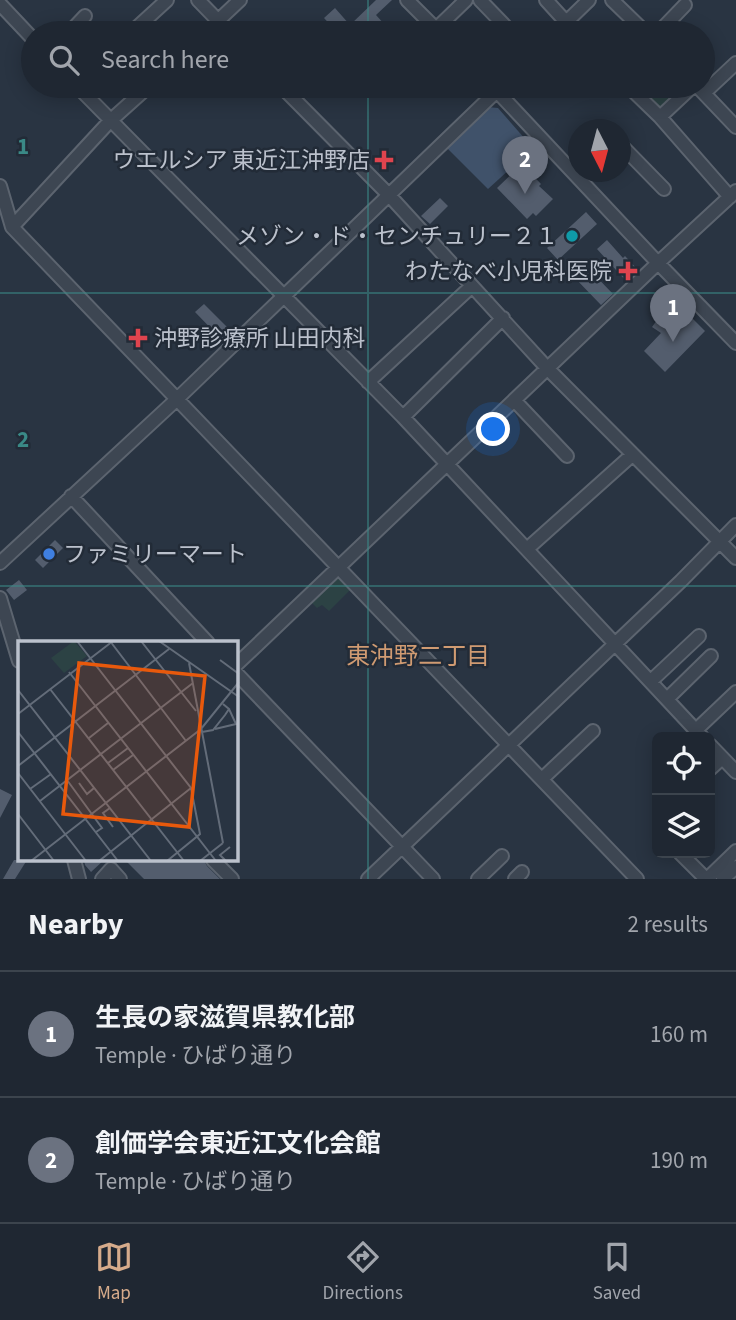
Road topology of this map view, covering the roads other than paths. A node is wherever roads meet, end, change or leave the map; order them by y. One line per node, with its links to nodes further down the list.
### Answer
1 (167, 0): 14 (street)
2 (198, 0): 15 (street)
3 (240, 0): 15 (street)
4 (407, 0): 16 (street)
5 (466, 0): 17 (street)
6 (480, 0): 18 (street)
7 (546, 0): 19 (street)
8 (589, 0): 20 (street)
9 (612, 0): 21 (street)
10 (0, 4): 23 (street)
11 (685, 5): 22 (street)
12 (85, 16): 13 (street)
13 (80, 21)
14 (144, 21)
15 (218, 21)
16 (428, 21)
17 (447, 21)
18 (500, 21)
19 (564, 21)
20 (568, 21)
21 (634, 21)
22 (670, 21)
23 (21, 26)
24 (736, 63): 25 (street)
25 (715, 77)
26 (88, 98): 35 (street)
27 (136, 98): 35 (street)
28 (293, 98): 42 (street)
29 (486, 98): 42 (street)
30 (506, 98): 38 (street)
31 (640, 98): 34 (street)
32 (685, 98): 34 (street)
33 (708, 98): 36 (street)
34 (660, 117): 43 (street)
35 (110, 121): 44 (street); 47 (street)
36 (736, 127)
37 (631, 154): 41 (street)
38 (568, 158)
39 (589, 182): 45 (street)
40 (0, 186): 44 (street)
41 (664, 189)
42 (388, 194): 46 (street); 47 (street)
43 (733, 194): 45 (street)
44 (12, 227): 52 (street)
45 (658, 263): 49 (street); 50 (street)
46 (472, 286): 48 (street); 51 (street)
47 (283, 297): 51 (street); 52 (street)
48 (503, 318): 50 (street); 54 (street)
49 (736, 343)
50 (548, 369): 53 (street); 55 (street)
51 (368, 382): 54 (street)
52 (176, 400): 58 (street); 64 (street)
53 (514, 400): 56 (street); 57 (street)
54 (403, 417): 57 (street)
55 (632, 455): 60 (street); 61 (street)
56 (567, 456)
57 (447, 464): 61 (street); 64 (street)
58 (71, 496): 63 (street); 67 (street)
59 (736, 525): 60 (street)
60 (719, 541): 62 (street); 68 (street)
61 (527, 549): 68 (street)
62 (736, 558)
63 (0, 563)
64 (339, 569): 71 (street); 79 (street)
65 (0, 598): 69 (street)
66 (699, 636): 73 (street)
67 (206, 641)
68 (615, 643): 73 (street); 79 (street)
69 (18, 656)
70 (711, 656): 75 (street)
71 (238, 663)
72 (238, 675): 83 (street)
73 (651, 681): 75 (street)
74 (736, 692): 78 (street)
75 (667, 699): 77 (street)
76 (593, 731): 82 (street)
77 (697, 732)
78 (701, 732)
79 (508, 744): 82 (street); 83 (street)
80 (715, 749): 81 (street)
81 (731, 763)
82 (542, 778): 97 (street)
83 (402, 846): 94 (street); 95 (street)
84 (736, 851): 98 (street)
85 (502, 856): 96 (street)
86 (685, 858): 98 (street)
87 (75, 862): 90 (street)
88 (215, 862): 93 (street)
89 (736, 867): 99 (street)
90 (79, 879)
91 (102, 879): 92 (street)
92 (120, 879)
93 (232, 879)
94 (368, 879)
95 (433, 879)
96 (478, 879)
97 (637, 879)
98 (706, 879)
99 (723, 879)

